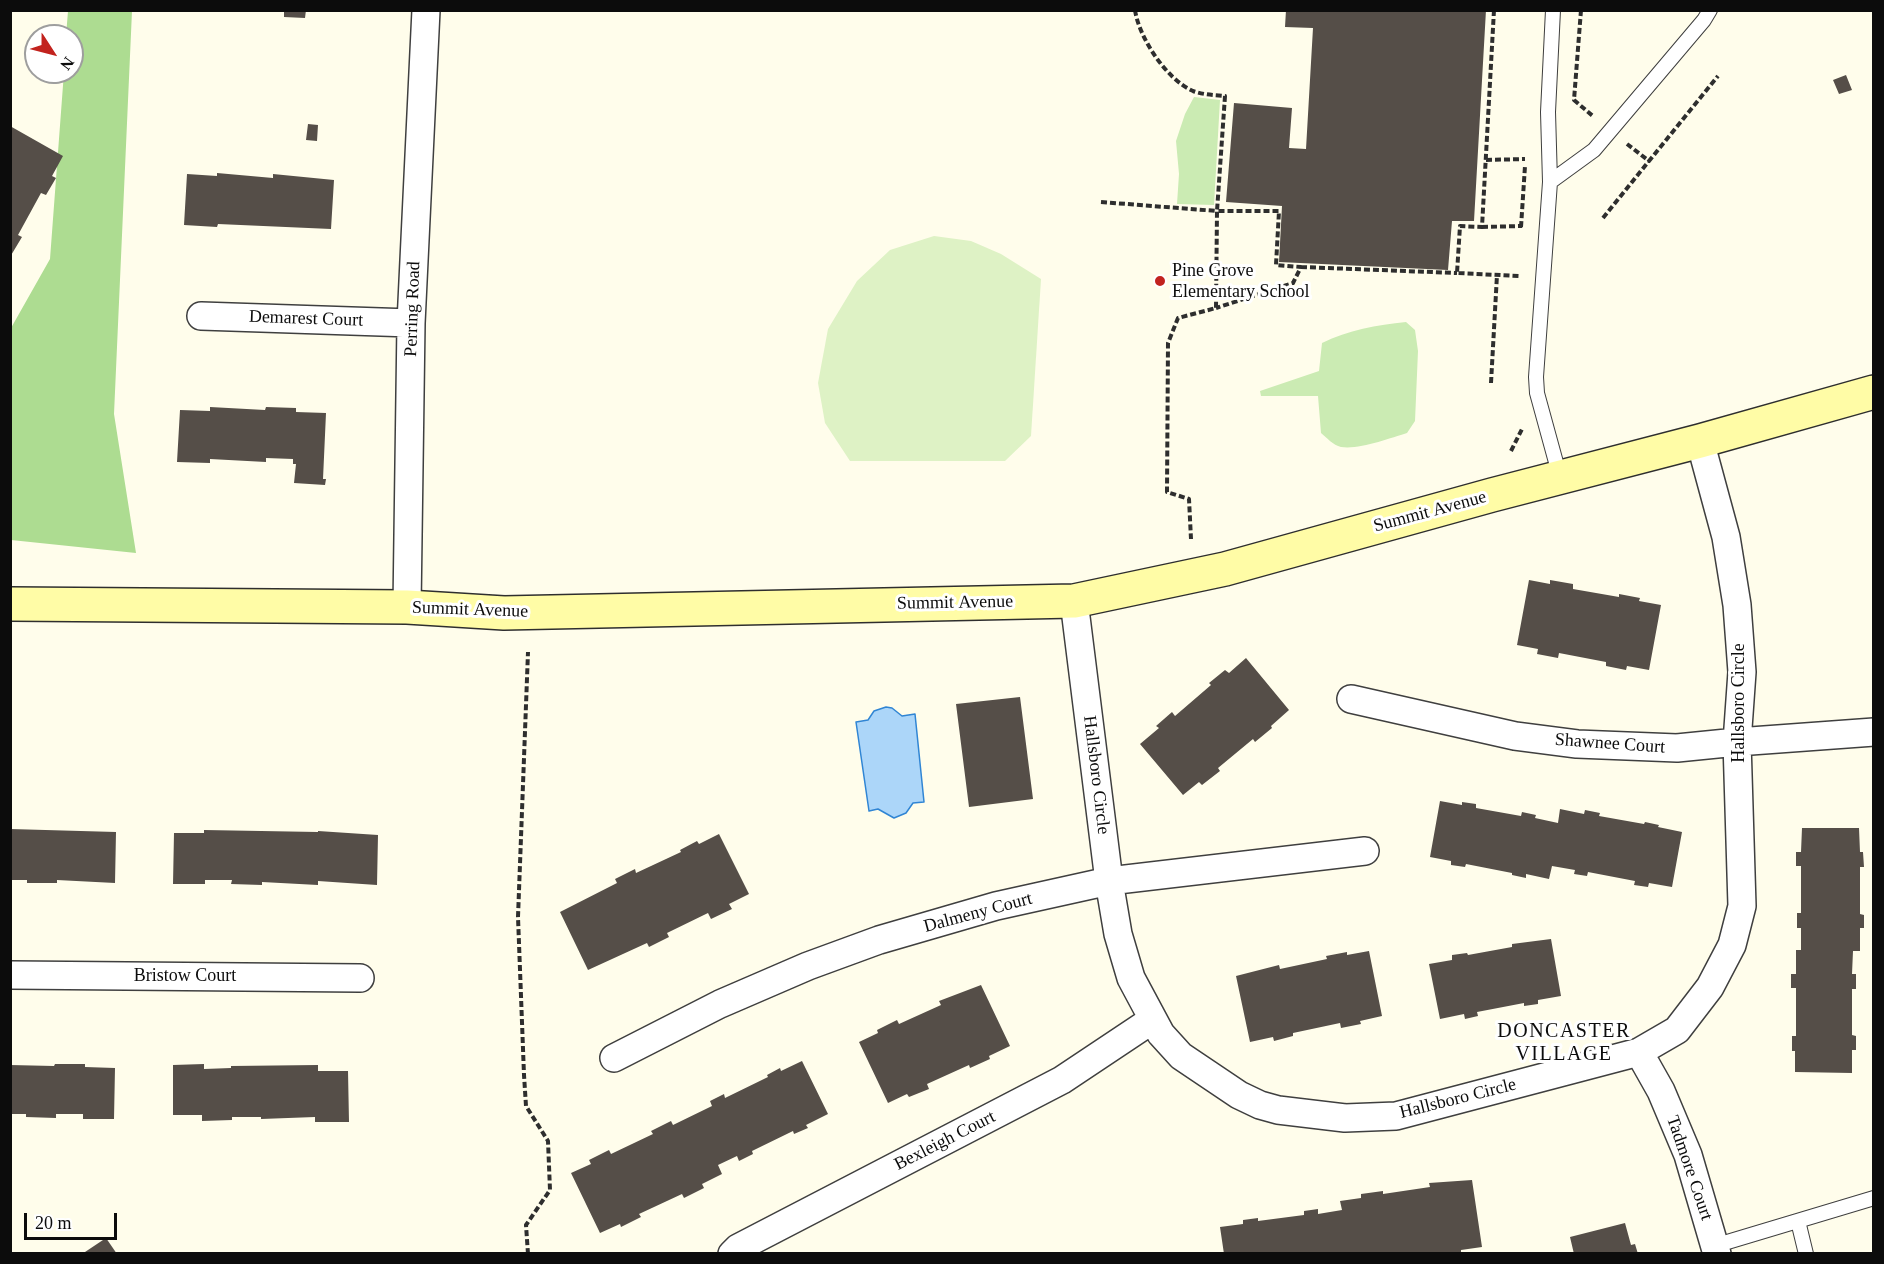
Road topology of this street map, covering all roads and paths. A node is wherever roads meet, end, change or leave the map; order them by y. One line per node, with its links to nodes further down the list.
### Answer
1 (426, 10): 21 (street, Perring Road)
2 (1135, 10): 10 (path)
3 (1494, 10): 6 (path)
4 (1554, 10): 8 (lane)
5 (1710, 10): 8 (lane)
6 (1486, 160): 12 (path); 13 (path)
7 (1649, 161): 11 (path)
8 (1550, 182): 25 (lane)
9 (1101, 201): 10 (path)
10 (1217, 211): 16 (path); 19 (path)
11 (1603, 218)
12 (1522, 226): 13 (path); 14 (path)
13 (1482, 227): 17 (path)
14 (1521, 236)
15 (1519, 266): 18 (path)
16 (1301, 267): 17 (path); 19 (path)
17 (1457, 273): 18 (path)
18 (1497, 275): 22 (path)
19 (1216, 308): 26 (path)
20 (201, 316): 21 (street, Demarest Court)
21 (411, 322): 29 (street, Perring Road)
22 (1491, 383)
23 (1874, 392): 24 (street, Summit Avenue)
24 (1700, 441): 25 (street, Summit Avenue); 33 (street, Hallsboro Circle)
25 (1560, 477): 27 (street, Summit Avenue)
26 (1191, 539)
27 (1074, 600): 29 (street, Summit Avenue); 35 (street, Hallsboro Circle)
28 (10, 604): 29 (street, Summit Avenue)
29 (407, 607)
30 (528, 652): 44 (path)
31 (1351, 699): 33 (street, Shawnee Court)
32 (1874, 732): 33 (street, Shawnee Court)
33 (1737, 742): 39 (street, Hallsboro Circle)
34 (1365, 851): 35 (street, Dalmeny Court)
35 (1109, 881): 38 (street, Hallsboro Circle); 40 (street, Dalmeny Court)
36 (10, 975): 37 (street, Bristow Court)
37 (360, 978)
38 (1152, 1020): 39 (street, Hallsboro Circle); 45 (street, Bexleigh Court)
39 (1639, 1052): 43 (street, Tadmore Court)
40 (614, 1059)
41 (1874, 1198): 42 (lane)
42 (1798, 1221): 43 (lane); 46 (lane)
43 (1716, 1250)
44 (528, 1254)
45 (732, 1254)
46 (1806, 1254)

